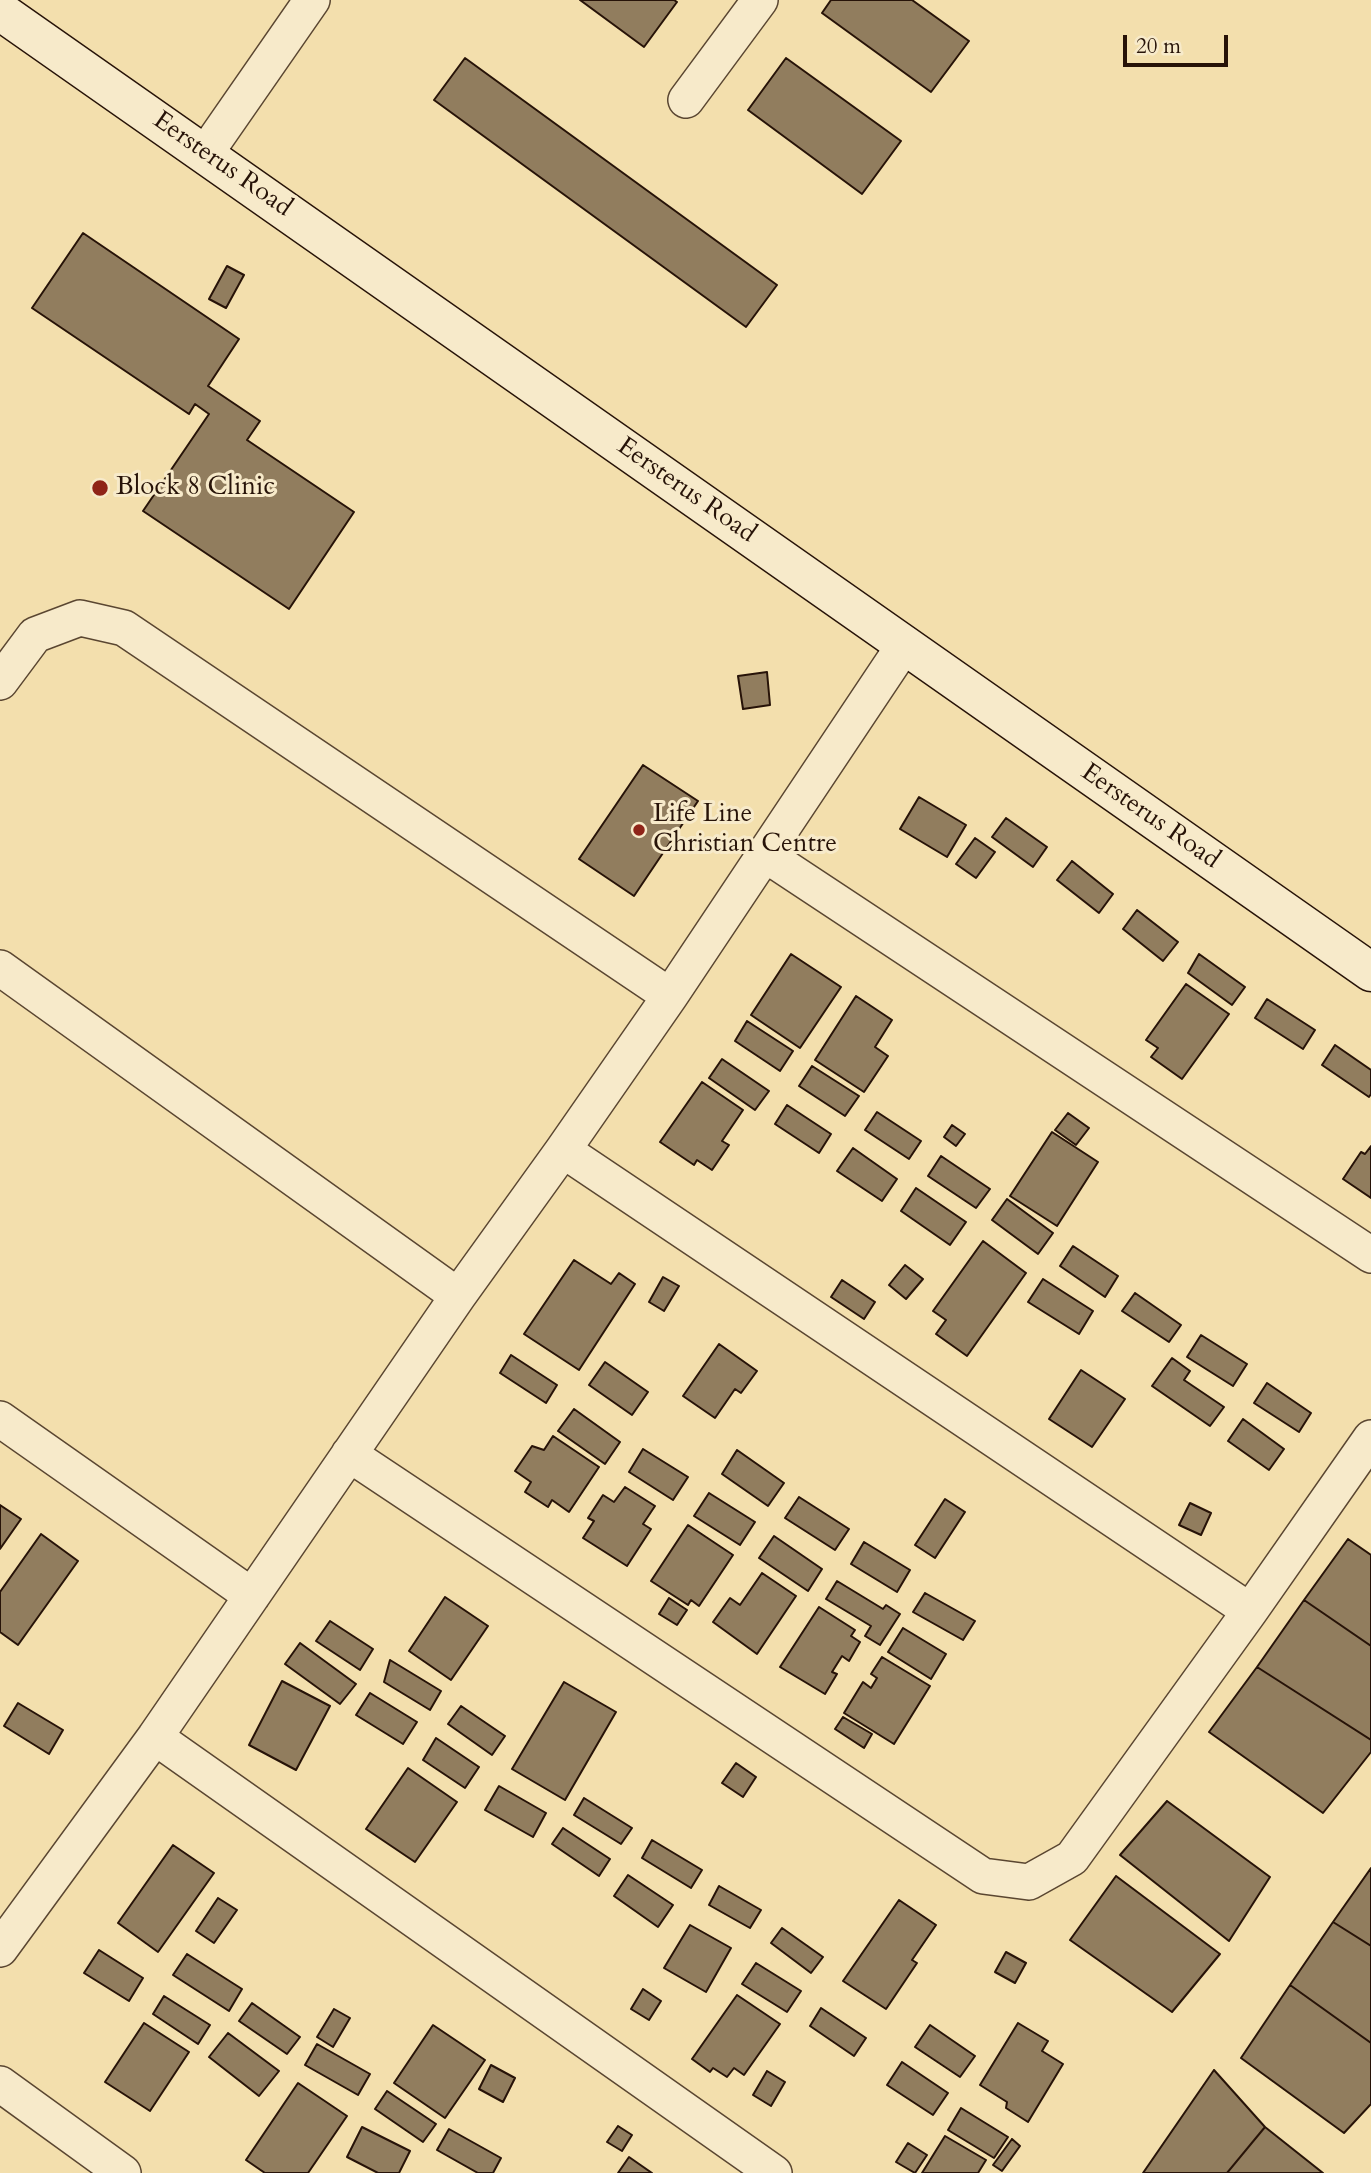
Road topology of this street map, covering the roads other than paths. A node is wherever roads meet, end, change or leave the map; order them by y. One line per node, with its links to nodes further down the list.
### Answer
1 (312, 0): 5 (street)
2 (760, 0): 4 (street)
3 (0, 11): 5 (street, Eersterus Road)
4 (687, 100)
5 (205, 154): 6 (street, Eersterus Road)
6 (905, 645): 8 (street); 10 (street, Eersterus Road)
7 (0, 682): 11 (street)
8 (766, 855): 11 (street); 13 (street)
9 (0, 968): 14 (street)
10 (1371, 972)
11 (670, 996): 12 (street)
12 (563, 1150): 14 (street); 19 (street)
13 (1371, 1255)
14 (458, 1296): 17 (street)
15 (0, 1419): 18 (street)
16 (1371, 1437): 19 (street)
17 (349, 1454): 18 (street); 19 (street)
18 (252, 1596): 20 (street)
19 (1250, 1611)
20 (155, 1737): 21 (street); 25 (street)
21 (11, 1909): 22 (street)
22 (0, 1949)
23 (0, 2084): 24 (street)
24 (123, 2173)
25 (774, 2173)

